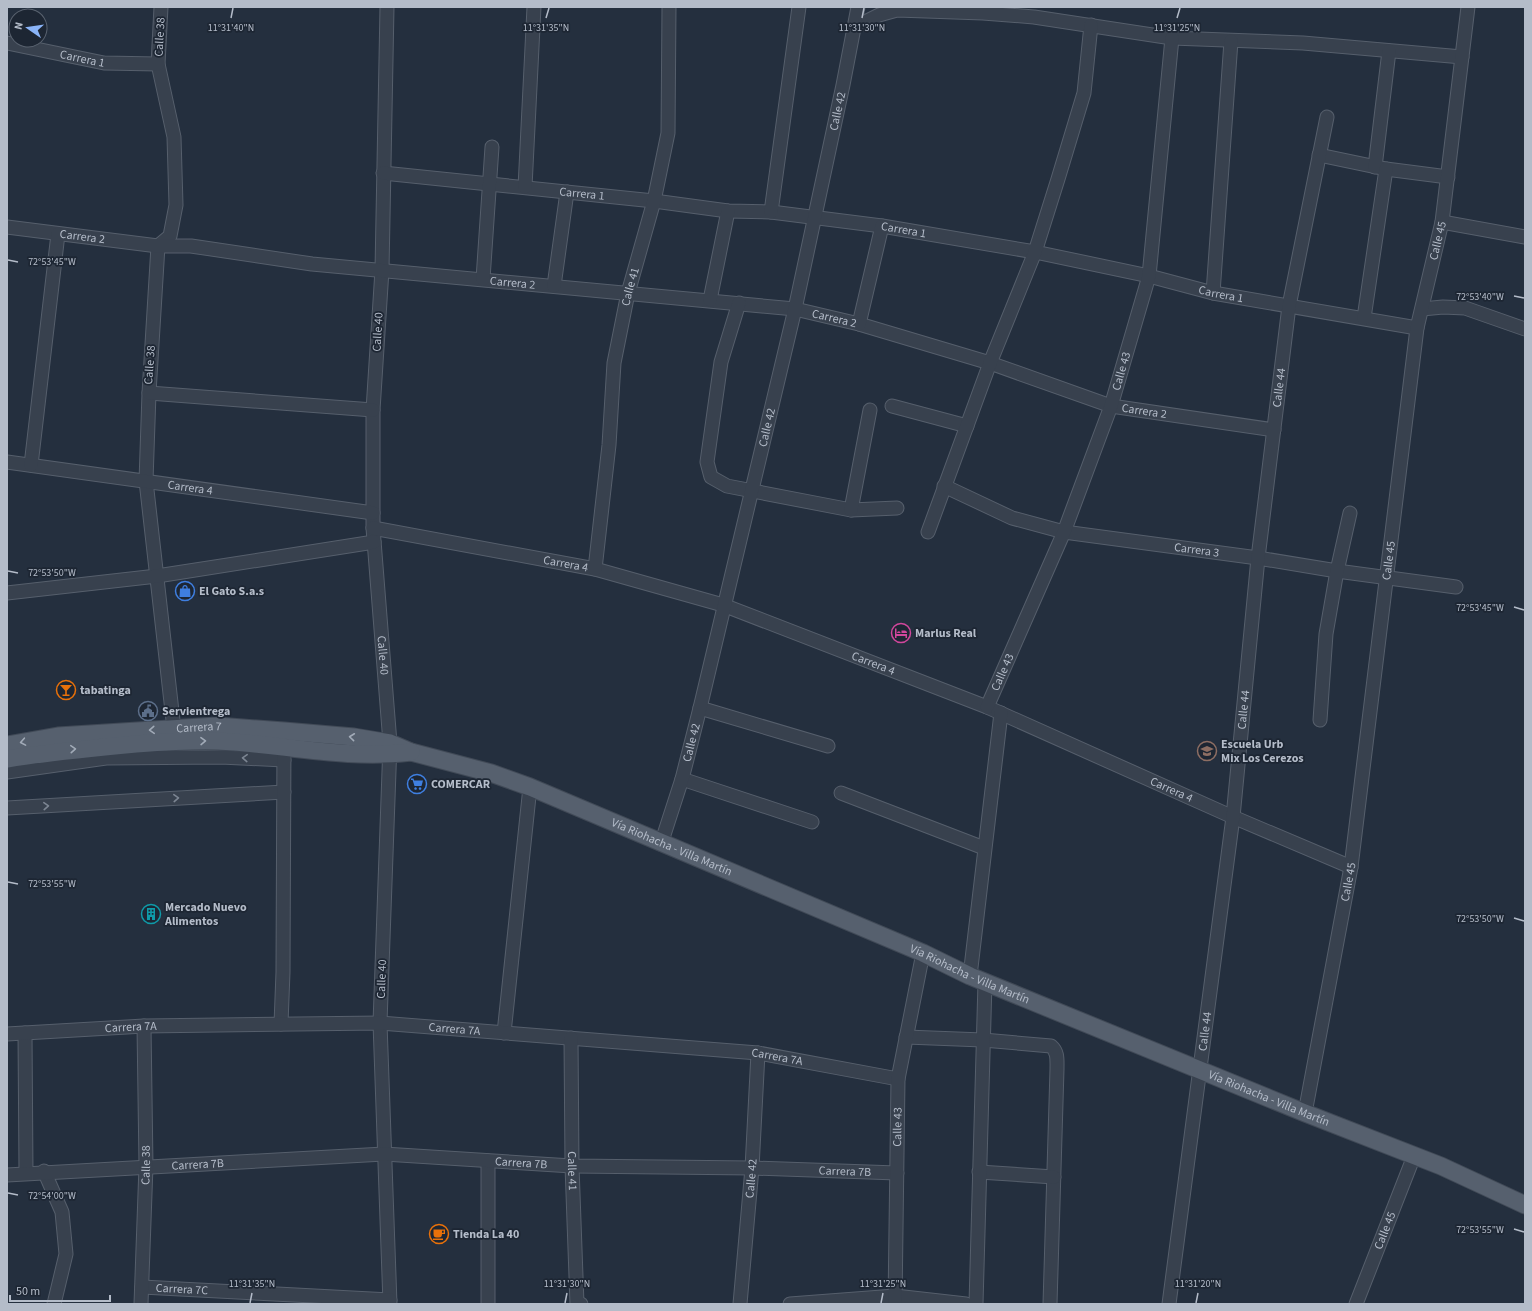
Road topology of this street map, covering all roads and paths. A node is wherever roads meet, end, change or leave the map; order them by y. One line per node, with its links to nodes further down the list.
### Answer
1 (161, 7): 15 (street, Calle 38)
2 (387, 7): 20 (street, Calle 40)
3 (534, 7): 23 (street)
4 (669, 7): 25 (street, Calle 41)
5 (799, 7): 27 (street)
6 (858, 7): 9 (street, Calle 42)
7 (1468, 7): 14 (street, Calle 45)
8 (1091, 25): 9 (street); 10 (street); 35 (street)
9 (855, 27): 28 (street, Calle 42)
10 (1172, 38): 11 (street); 37 (street, Calle 43)
11 (1231, 41): 13 (street); 41 (street)
12 (7, 43): 15 (street, Carrera 1)
13 (1389, 51): 14 (street); 19 (street)
14 (1462, 57): 21 (street, Calle 45)
15 (158, 64): 34 (street, Calle 38)
16 (1327, 117): 18 (street, Calle 44)
17 (492, 147): 22 (street)
18 (1319, 155): 19 (street); 44 (street, Calle 44)
19 (1380, 168): 21 (street); 47 (street)
20 (383, 173): 22 (street, Carrera 1); 36 (street, Calle 40)
21 (1448, 177): 29 (street, Calle 45)
22 (489, 184): 23 (street, Carrera 1); 38 (street)
23 (525, 187): 24 (street, Carrera 1)
24 (566, 192): 25 (street, Carrera 1); 39 (street)
25 (654, 201): 26 (street, Carrera 1); 40 (street, Calle 41)
26 (728, 211): 27 (street, Carrera 1); 42 (street)
27 (771, 212): 28 (street, Carrera 1)
28 (815, 218): 30 (street, Carrera 1); 45 (street, Calle 42)
29 (1442, 222): 33 (street); 46 (street, Calle 45)
30 (882, 226): 35 (street, Carrera 1); 48 (street)
31 (7, 227): 32 (street, Carrera 2)
32 (58, 234): 34 (street, Carrera 2); 60 (street)
33 (1525, 237)
34 (158, 246): 36 (street, Carrera 2); 52 (street, Calle 38)
35 (1035, 252): 37 (street, Carrera 1); 51 (street)
36 (382, 270): 38 (street, Carrera 2); 55 (street, Calle 40)
37 (1148, 276): 41 (street, Carrera 1); 54 (street, Calle 43)
38 (483, 279): 39 (street, Carrera 2)
39 (554, 286): 40 (street, Carrera 2)
40 (628, 293): 42 (street, Carrera 2); 73 (street, Calle 41)
41 (1213, 293): 44 (street, Carrera 1)
42 (710, 300): 43 (street, Carrera 2)
43 (739, 303): 45 (street, Carrera 2); 63 (street)
44 (1288, 306): 47 (street, Carrera 1); 58 (street, Calle 44)
45 (795, 309): 48 (street, Carrera 2); 63 (street, Calle 42)
46 (1422, 309): 49 (street, Calle 45); 50 (street)
47 (1364, 318): 49 (street, Carrera 1)
48 (859, 324): 51 (street, Carrera 2)
49 (1417, 328): 76 (street, Calle 45)
50 (1525, 329)
51 (990, 363): 54 (street, Carrera 2); 57 (street)
52 (148, 393): 55 (street); 61 (street, Calle 38)
53 (892, 406): 57 (street)
54 (1110, 406): 58 (street, Carrera 2); 70 (street, Calle 43)
55 (373, 410): 66 (street, Calle 40)
56 (870, 410): 65 (street)
57 (966, 426): 62 (street)
58 (1274, 430): 72 (street, Calle 44)
59 (7, 462): 60 (street, Carrera 4)
60 (31, 465): 61 (street, Carrera 4)
61 (146, 481): 66 (street, Carrera 4); 75 (street, Calle 38)
62 (944, 486): 69 (street); 70 (street, Carrera 3)
63 (751, 490): 65 (street); 79 (street, Calle 42)
64 (897, 508): 65 (street)
65 (851, 510)
66 (373, 513): 68 (street, Calle 40)
67 (1350, 513): 74 (street)
68 (373, 528): 71 (street, Calle 40); 73 (street, Carrera 4)
69 (928, 532)
70 (1064, 532): 72 (street, Carrera 3); 80 (street, Calle 43)
71 (374, 542): 75 (street); 88 (street, Calle 40)
72 (1258, 558): 74 (street, Carrera 3); 96 (street, Calle 44)
73 (595, 569): 79 (street, Carrera 4)
74 (1337, 571): 76 (street, Carrera 3); 83 (street)
75 (157, 576): 78 (street); 84 (street, Calle 38)
76 (1387, 577): 77 (street, Carrera 3); 100 (street, Calle 45)
77 (1456, 587)
78 (7, 593)
79 (723, 605): 80 (street, Carrera 4); 81 (street, Calle 42)
80 (987, 707): 82 (street, Carrera 4)
81 (700, 708): 87 (street); 91 (street, Calle 42)
82 (1001, 713): 96 (street, Carrera 4); 99 (street)
83 (1320, 720)
84 (174, 729): 85 (main road, Carrera 7, one-way to 85); 86 (main road, Carrera 7)
85 (7, 745)
86 (284, 746): 88 (main road, Carrera 7); 89 (main road, Carrera 7, one-way to 86); 90 (street, one-way to 90); 93 (street)
87 (828, 746)
88 (390, 749): 92 (main road, Vía Riohacha - Villa Martín); 103 (street, Calle 40)
89 (7, 759)
90 (7, 772)
91 (682, 779): 97 (street); 98 (street, Calle 42)
92 (530, 787): 98 (main road, Vía Riohacha - Villa Martín); 107 (street)
93 (284, 792): 95 (street, one-way to 93); 104 (street)
94 (842, 793): 99 (street)
95 (7, 808)
96 (1233, 817): 100 (street, Carrera 4); 113 (street, Calle 44)
97 (812, 822)
98 (662, 844): 101 (main road, Vía Riohacha - Villa Martín)
99 (984, 848): 102 (street)
100 (1351, 868): 115 (street, Calle 45)
101 (923, 953): 102 (main road, Vía Riohacha - Villa Martín); 109 (street, Calle 43)
102 (978, 979): 111 (street); 113 (main road, Vía Riohacha - Villa Martín)
103 (380, 1023): 104 (street, Carrera 7A); 107 (street, Carrera 7A); 116 (street, Calle 40)
104 (281, 1024): 105 (street, Carrera 7A)
105 (144, 1026): 106 (street, Carrera 7A); 119 (street, Calle 38)
106 (25, 1033): 108 (street, Carrera 7A); 124 (street)
107 (504, 1033): 110 (street, Carrera 7A)
108 (7, 1034)
109 (906, 1037): 111 (street); 114 (street, Calle 43)
110 (571, 1038): 112 (street, Carrera 7A); 120 (street, Calle 41)
111 (983, 1040): 123 (street); 127 (street)
112 (758, 1053): 114 (street, Carrera 7A); 121 (street, Calle 42)
113 (1200, 1070): 115 (main road, Vía Riohacha - Villa Martín); 142 (street, Calle 44)
114 (898, 1079): 125 (street, Calle 43)
115 (1305, 1113): 117 (main road, Vía Riohacha - Villa Martín)
116 (384, 1154): 118 (street, Carrera 7B); 119 (street, Carrera 7B); 131 (street, Calle 40)
117 (1414, 1156): 128 (main road, Vía Riohacha - Villa Martín); 143 (street, Calle 45)
118 (488, 1161): 120 (street, Carrera 7B); 134 (street)
119 (146, 1166): 122 (street, Carrera 7B); 129 (street, Calle 38)
120 (572, 1166): 121 (street, Carrera 7B); 135 (street, Calle 41)
121 (752, 1168): 125 (street, Carrera 7B); 137 (street, Calle 42)
122 (44, 1171): 124 (street, Carrera 7B); 132 (street)
123 (979, 1172): 127 (street); 140 (street)
124 (26, 1173): 126 (street, Carrera 7B)
125 (897, 1173): 130 (street, Calle 43)
126 (7, 1174)
127 (1054, 1177): 141 (street)
128 (1525, 1205)
129 (142, 1287): 131 (street, Carrera 7C); 133 (street, Calle 38)
130 (895, 1300): 138 (street); 139 (street)
131 (390, 1302)
132 (54, 1304)
133 (141, 1304)
134 (488, 1304)
135 (577, 1304): 136 (street)
136 (581, 1304)
137 (740, 1304)
138 (790, 1304)
139 (966, 1304)
140 (976, 1304)
141 (1050, 1304)
142 (1169, 1304)
143 (1356, 1304)

